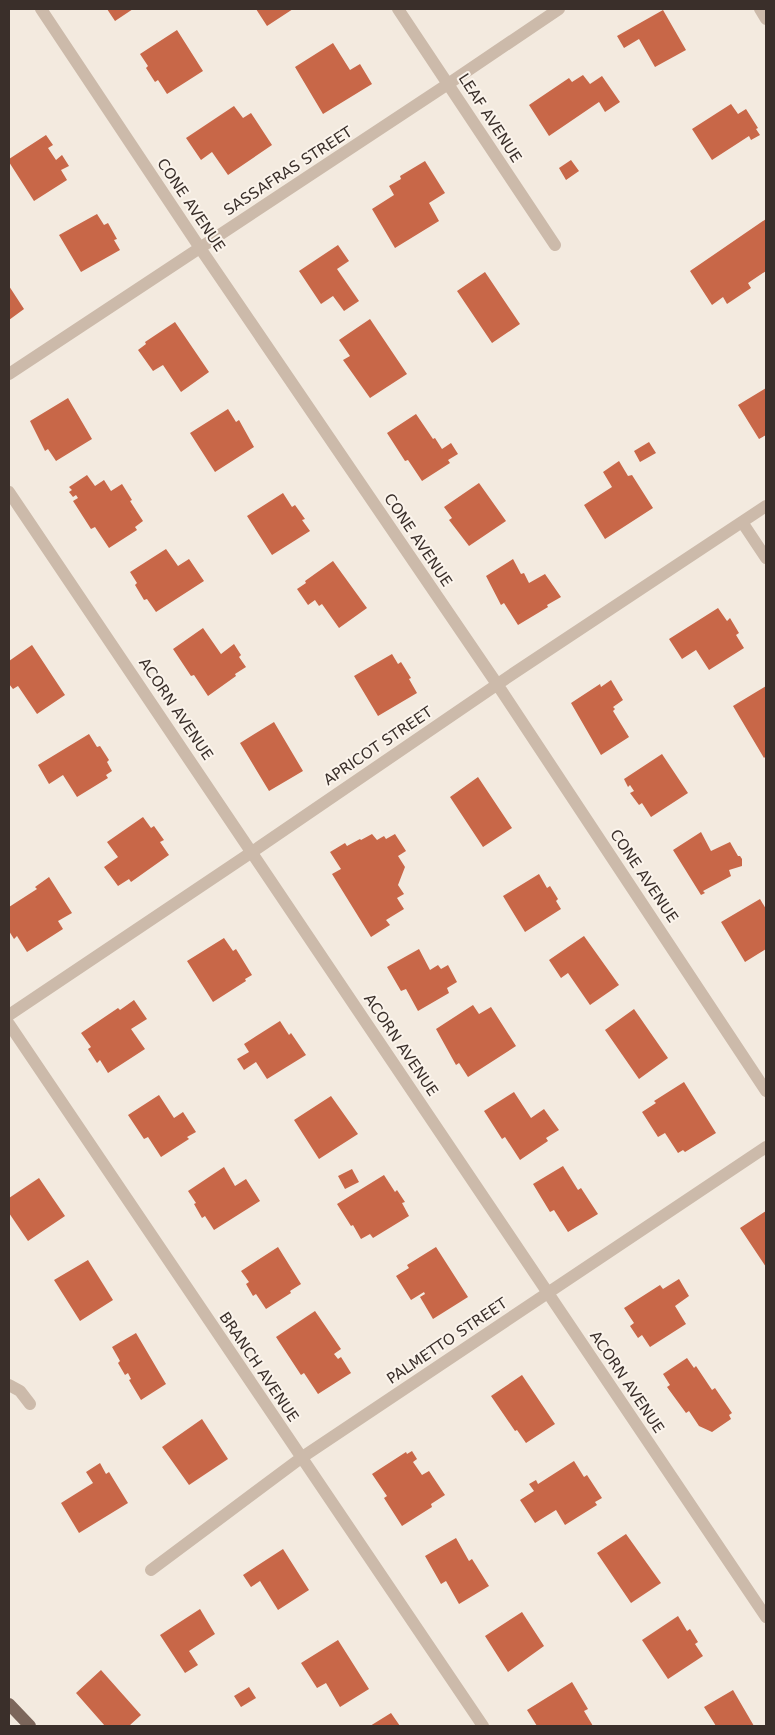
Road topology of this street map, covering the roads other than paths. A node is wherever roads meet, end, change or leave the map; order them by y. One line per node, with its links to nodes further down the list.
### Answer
1 (41, 9): 8 (street, CONE AVENUE)
2 (398, 9): 6 (street, LEAF AVENUE)
3 (558, 9): 6 (street, SASSAFRAS STREET)
4 (760, 9): 5 (street)
5 (766, 19)
6 (448, 84): 7 (street, LEAF AVENUE); 8 (street, SASSAFRAS STREET)
7 (555, 245)
8 (200, 248): 9 (street, SASSAFRAS STREET); 14 (street, CONE AVENUE)
9 (9, 374)
10 (9, 492): 15 (street, ACORN AVENUE)
11 (766, 506): 12 (street, APRICOT STREET)
12 (742, 522): 13 (street); 14 (street, APRICOT STREET)
13 (766, 558)
14 (497, 684): 15 (street, APRICOT STREET); 18 (street, CONE AVENUE)
15 (252, 852): 16 (street, APRICOT STREET); 20 (street, ACORN AVENUE)
16 (9, 1015)
17 (9, 1024): 23 (street, BRANCH AVENUE)
18 (766, 1090)
19 (766, 1147): 20 (street, PALMETTO STREET)
20 (548, 1294): 23 (street, PALMETTO STREET); 25 (street, ACORN AVENUE)
21 (9, 1385): 22 (street)
22 (30, 1404)
23 (301, 1458): 24 (street, PALMETTO STREET); 28 (street, BRANCH AVENUE)
24 (151, 1570)
25 (766, 1617)
26 (9, 1704): 27 (main road)
27 (30, 1726)
28 (483, 1726)

